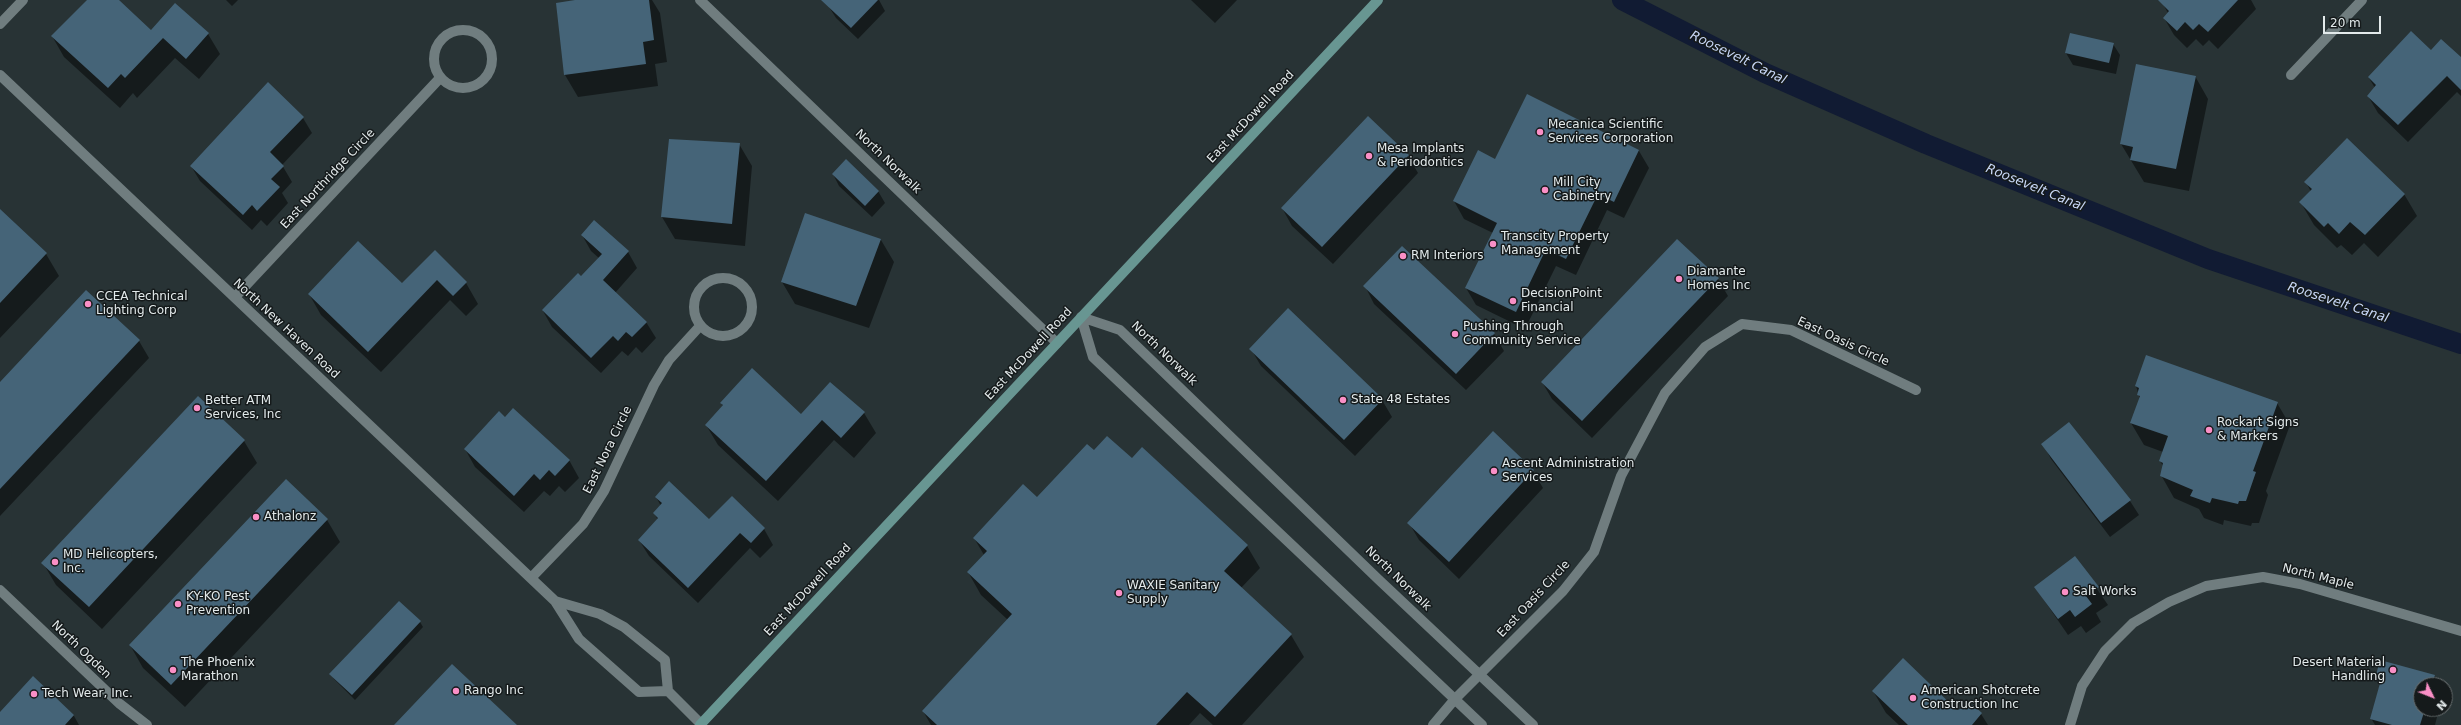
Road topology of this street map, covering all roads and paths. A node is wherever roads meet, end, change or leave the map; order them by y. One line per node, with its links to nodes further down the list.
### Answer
1 (23, 0): 5 (street)
2 (700, 0): 12 (street, North Norwalk)
3 (1378, 0): 10 (main road, East McDowell Road)
4 (2362, 0): 7 (street)
5 (0, 24)
6 (0, 75): 9 (street, North New Haven Road)
7 (2291, 76)
8 (440, 78): 8 (street); 9 (street, East Northridge Circle)
9 (234, 297): 14 (street, North New Haven Road)
10 (1081, 317): 12 (main road, East McDowell Road); 18 (street, North Norwalk); 20 (street)
11 (700, 326): 11 (street); 14 (street, East Nora Circle)
12 (1057, 344): 21 (main road, East McDowell Road)
13 (1916, 390): 18 (street, East Oasis Circle)
14 (531, 578): 16 (street, North New Haven Road)
15 (0, 590): 22 (street, North Ogden)
16 (555, 601): 19 (street, North New Haven Road); 19 (street, North New Haven Road)
17 (2461, 631): 26 (street, North Maple)
18 (1480, 675): 20 (street, East Oasis Circle); 25 (street, North Norwalk)
19 (668, 691): 21 (street)
20 (1455, 699): 23 (street, East Oasis Circle); 24 (street)
21 (701, 724)
22 (147, 725)
23 (1433, 725)
24 (1482, 725)
25 (1533, 725)
26 (2070, 725)

